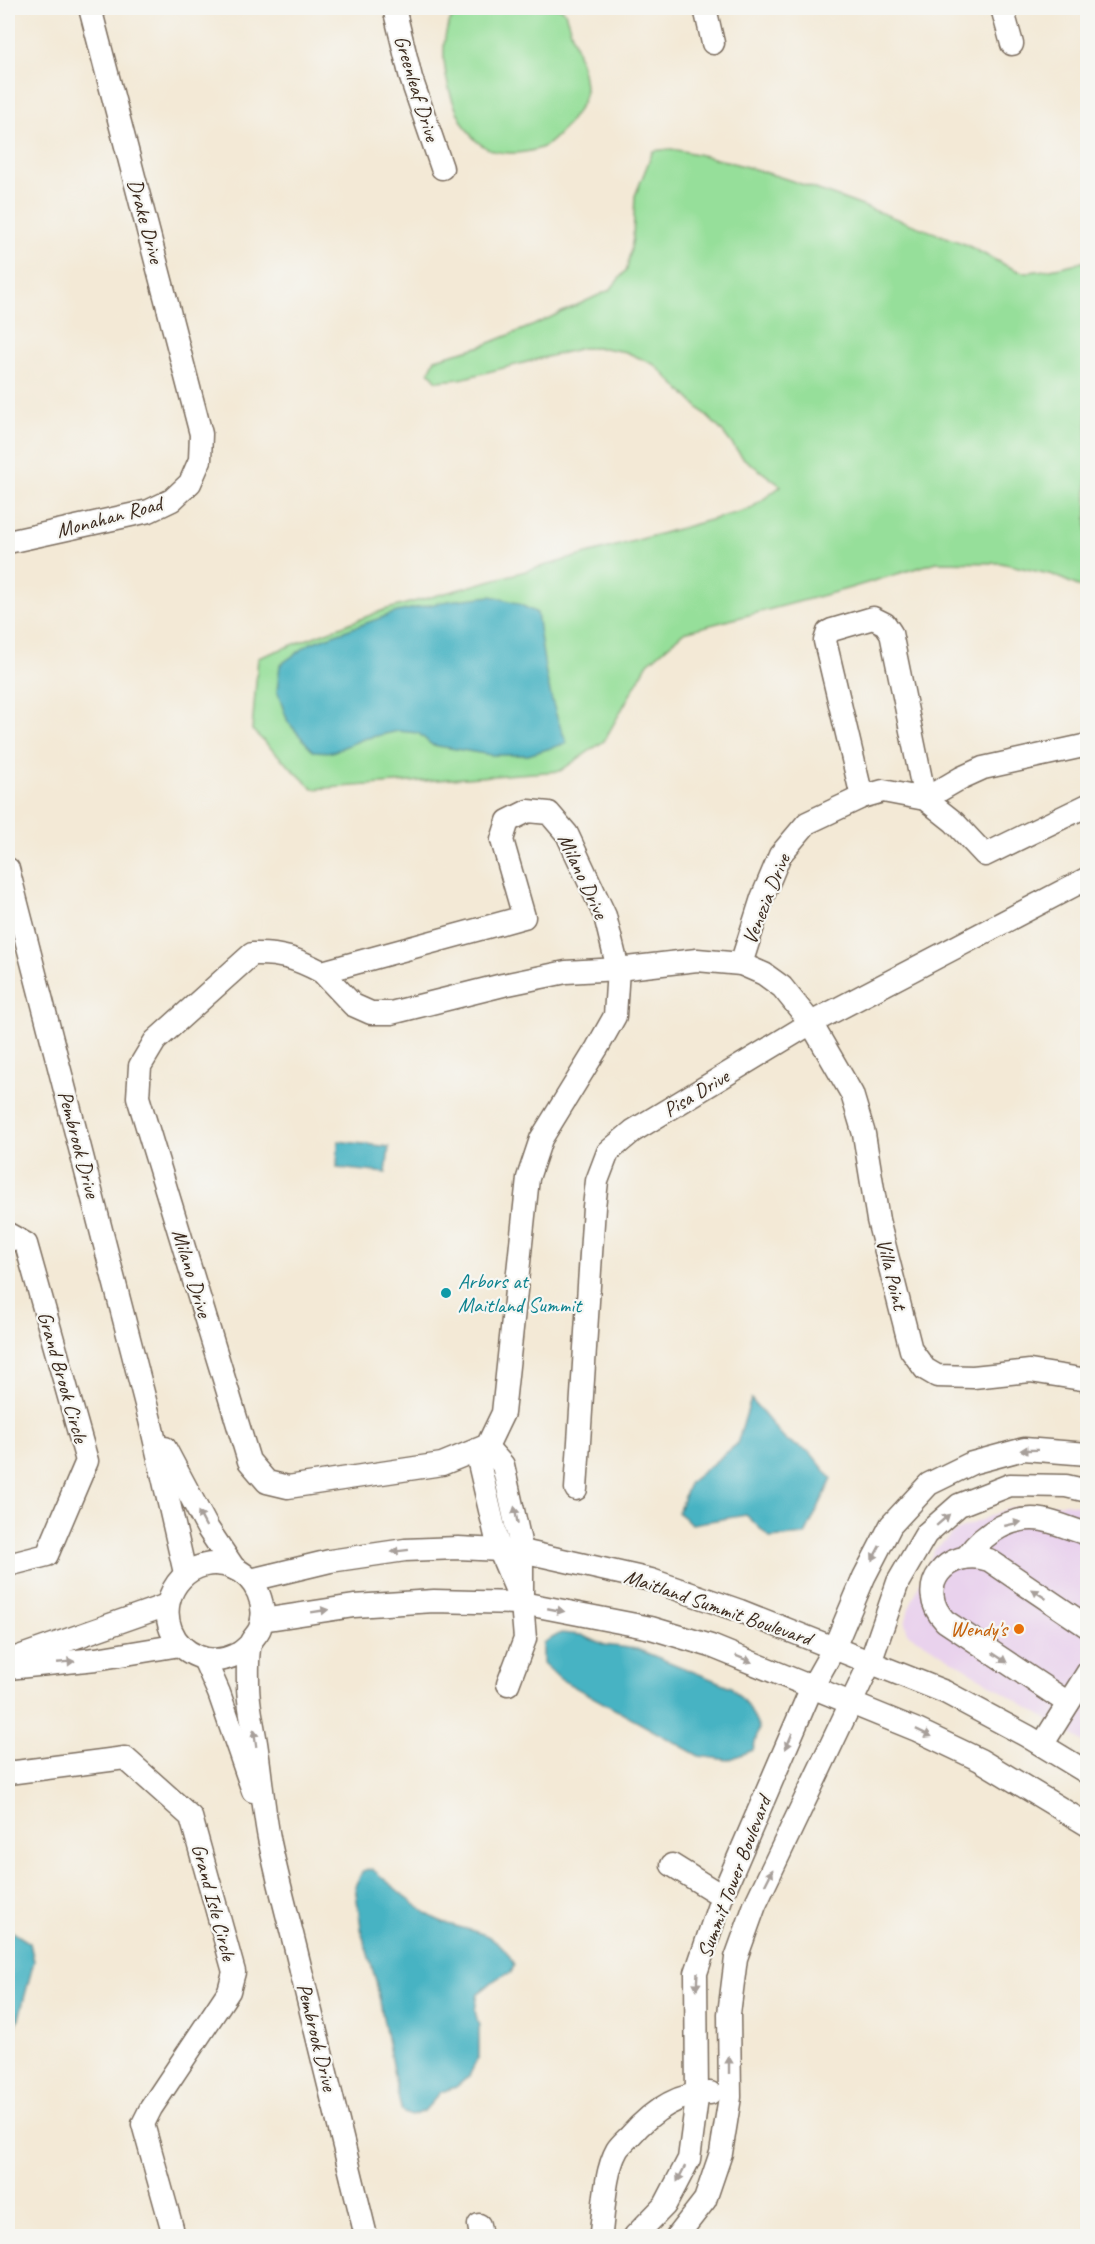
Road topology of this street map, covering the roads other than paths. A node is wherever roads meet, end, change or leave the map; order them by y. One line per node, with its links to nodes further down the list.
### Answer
1 (90, 8): 8 (street, Drake Drive)
2 (394, 8): 7 (street, Greenleaf Drive)
3 (705, 8): 5 (street)
4 (1002, 8): 6 (street)
5 (713, 42)
6 (1012, 44)
7 (442, 168)
8 (201, 434): 9 (street, Monahan Road)
9 (8, 542)
10 (1088, 745): 12 (street)
11 (862, 797): 12 (street, Venezia Drive); 12 (street); 16 (street, Venezia Drive)
12 (925, 799): 13 (street, Venezia Drive)
13 (1088, 805)
14 (8, 869): 22 (street, Pembrook Drive)
15 (1088, 878): 19 (street, Pisa Drive)
16 (741, 964): 17 (street, Milano Drive); 19 (street, Milano Drive)
17 (618, 969): 18 (street, Milano Drive); 18 (street, Milano Drive); 23 (street, Milano Drive)
18 (322, 972): 23 (street, Milano Drive)
19 (811, 1023): 21 (street, Villa Point); 27 (street, Pisa Drive)
20 (8, 1234): 33 (street, Grand Brook Circle)
21 (1088, 1380)
22 (150, 1420): 34 (street, Pembrook Drive); 35 (street, Pembrook Drive, one-way to 22)
23 (486, 1446): 25 (street); 26 (street, Milano Drive)
24 (1088, 1454): 42 (street, Summit Tower Boulevard, one-way to 42)
25 (507, 1480): 26 (street); 31 (street, one-way to 25)
26 (484, 1488): 30 (street, Milano Drive)
27 (576, 1489)
28 (1088, 1491): 45 (street, Summit Tower Boulevard, one-way to 28)
29 (1088, 1534): 32 (street, one-way to 29)
30 (499, 1549): 31 (street, Maitland Summit Boulevard); 35 (street, Maitland Summit Boulevard, one-way to 35); 36 (street, Milano Drive)
31 (522, 1551): 36 (street); 42 (street, Maitland Summit Boulevard)
32 (967, 1556): 39 (street, one-way to 32); 49 (street, one-way to 49)
33 (8, 1565)
34 (185, 1574): 35 (street); 37 (street)
35 (243, 1574): 38 (street)
36 (522, 1603): 38 (street, Maitland Summit Boulevard, one-way to 36); 47 (street); 48 (street, Maitland Summit Boulevard, one-way to 48)
37 (167, 1605): 41 (street); 44 (street)
38 (262, 1620): 40 (street)
39 (1088, 1627)
40 (250, 1644): 43 (street); 55 (street, Pembrook Drive, one-way to 40)
41 (180, 1645): 43 (street); 46 (street, one-way to 41)
42 (834, 1648): 45 (street, Maitland Summit Boulevard); 48 (street, Summit Tower Boulevard)
43 (204, 1659): 55 (street, Pembrook Drive)
44 (8, 1661)
45 (870, 1663): 50 (street, Summit Tower Boulevard); 51 (street, Maitland Summit Boulevard)
46 (8, 1668)
47 (508, 1684)
48 (812, 1687): 50 (street, Maitland Summit Boulevard); 57 (street, Summit Tower Boulevard, one-way to 57)
49 (1080, 1690): 51 (street)
50 (852, 1703): 54 (street, Maitland Summit Boulevard, one-way to 54); 58 (street, Summit Tower Boulevard, one-way to 50)
51 (1042, 1745): 53 (street, Maitland Summit Boulevard)
52 (8, 1773): 60 (street, Grand Isle Circle)
53 (1088, 1773)
54 (1088, 1825)
55 (269, 1838): 61 (street, Pembrook Drive)
56 (672, 1865): 57 (street)
57 (722, 1896): 59 (street, Summit Tower Boulevard, one-way to 59)
58 (730, 2092): 59 (street); 64 (street, Summit Tower Boulevard)
59 (697, 2093): 62 (street); 63 (street, Summit Tower Boulevard, one-way to 63)
60 (169, 2236)
61 (366, 2236)
62 (602, 2236)
63 (635, 2236)
64 (677, 2236)

